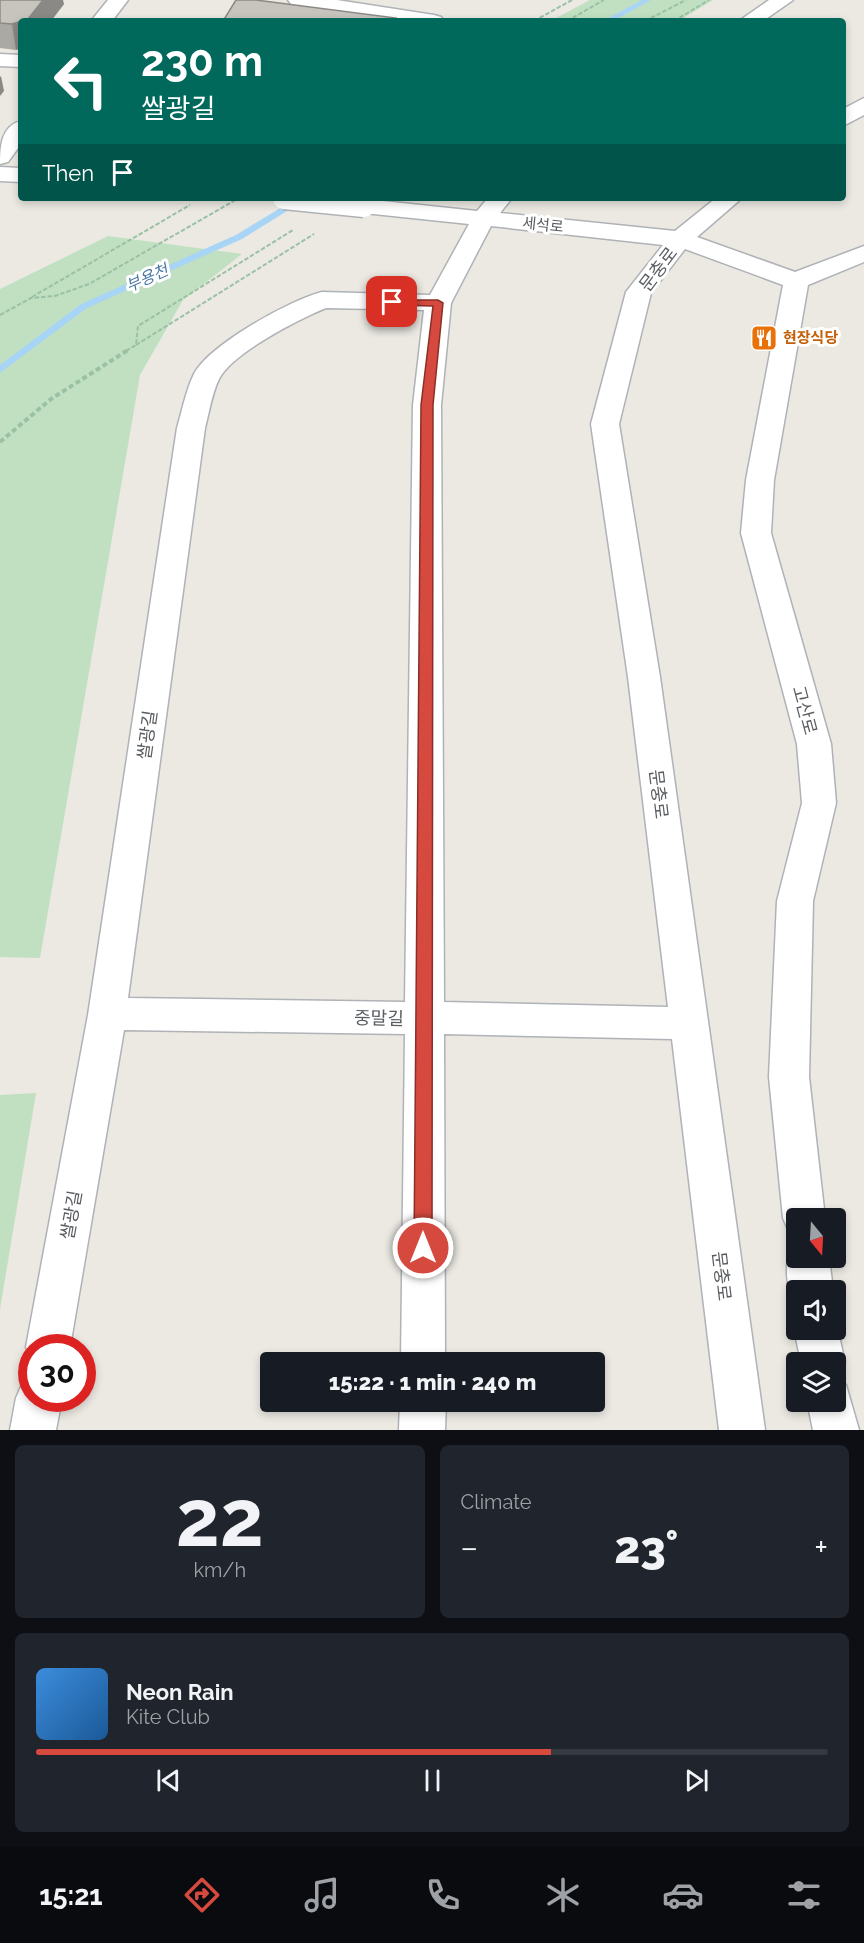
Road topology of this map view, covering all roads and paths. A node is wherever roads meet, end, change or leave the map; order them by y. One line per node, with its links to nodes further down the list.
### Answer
1 (118, 0): 8 (street)
2 (298, 0): 9 (street)
3 (572, 0): 10 (path)
4 (604, 0): 11 (path)
5 (686, 0): 12 (path)
6 (708, 0): 13 (path)
7 (783, 0): 14 (street)
8 (103, 18)
9 (415, 18)
10 (539, 18)
11 (572, 18)
12 (651, 18)
13 (679, 18)
14 (753, 18)
15 (0, 60): 16 (street)
16 (18, 61)
17 (864, 105): 18 (street)
18 (846, 117)
19 (18, 132): 20 (street)
20 (0, 157)
21 (0, 174): 22 (street)
22 (18, 175)
23 (234, 201): 33 (path)
24 (314, 201): 27 (street, 세석로, bridge)
25 (726, 201): 30 (street, 문충로)
26 (190, 205): 33 (path)
27 (492, 208): 30 (street, 세석로); 34 (street)
28 (298, 227): 36 (path)
29 (316, 233): 36 (path)
30 (680, 239): 32 (street, 세석로); 40 (street, 문충로)
31 (864, 253): 32 (street)
32 (796, 281): 41 (street, 고산로)
33 (31, 298): 35 (path)
34 (438, 303): 38 (street, 쌀광길); 39 (street)
35 (0, 315)
36 (136, 345): 37 (path)
37 (0, 442)
38 (106, 1015): 39 (street, 중말길); 42 (street, 쌀광길)
39 (424, 1019): 40 (street, 중말길); 43 (street)
40 (688, 1023): 49 (street, 문충로)
41 (803, 1208)
42 (50, 1334)
43 (423, 1352)
44 (36, 1412): 47 (street)
45 (423, 1412): 48 (street)
46 (832, 1412): 50 (street)
47 (33, 1430)
48 (422, 1430)
49 (742, 1430)
50 (836, 1430)

